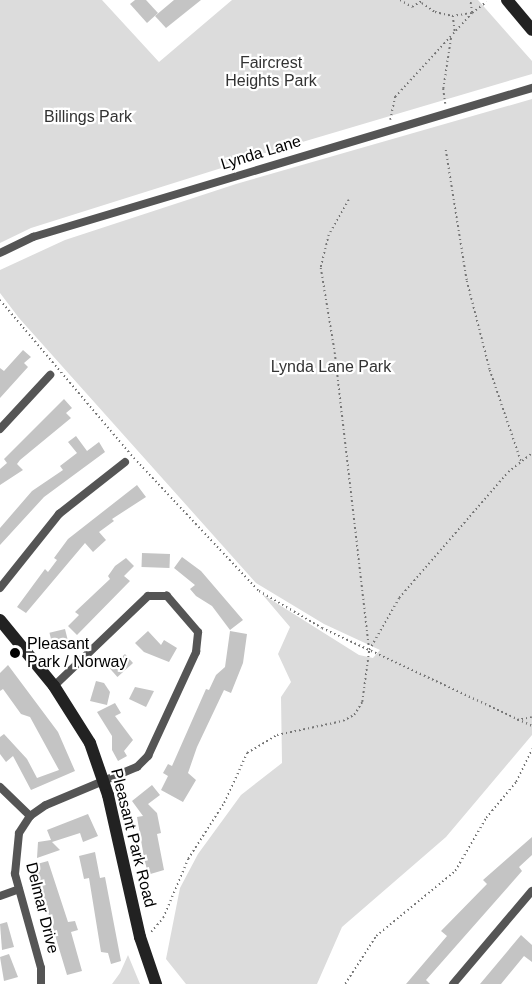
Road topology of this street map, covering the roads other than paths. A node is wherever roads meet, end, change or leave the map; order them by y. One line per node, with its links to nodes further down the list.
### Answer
1 (507, 0): 2 (street)
2 (532, 30)
3 (532, 88): 4 (street, Lynda Lane)
4 (0, 253)
5 (50, 375): 6 (street)
6 (0, 429)
7 (125, 462): 8 (street)
8 (0, 588)
9 (0, 620): 10 (street, Pleasant Park Road)
10 (54, 686): 11 (street, Pleasant Park Road); 11 (street)
11 (103, 782): 13 (street); 18 (street, Pleasant Park Road)
12 (0, 787): 13 (street)
13 (30, 816): 14 (street, Delmar Drive)
14 (19, 889): 16 (street); 17 (street, Delmar Drive)
15 (532, 891): 19 (street)
16 (0, 896)
17 (41, 984)
18 (156, 984)
19 (453, 984)

